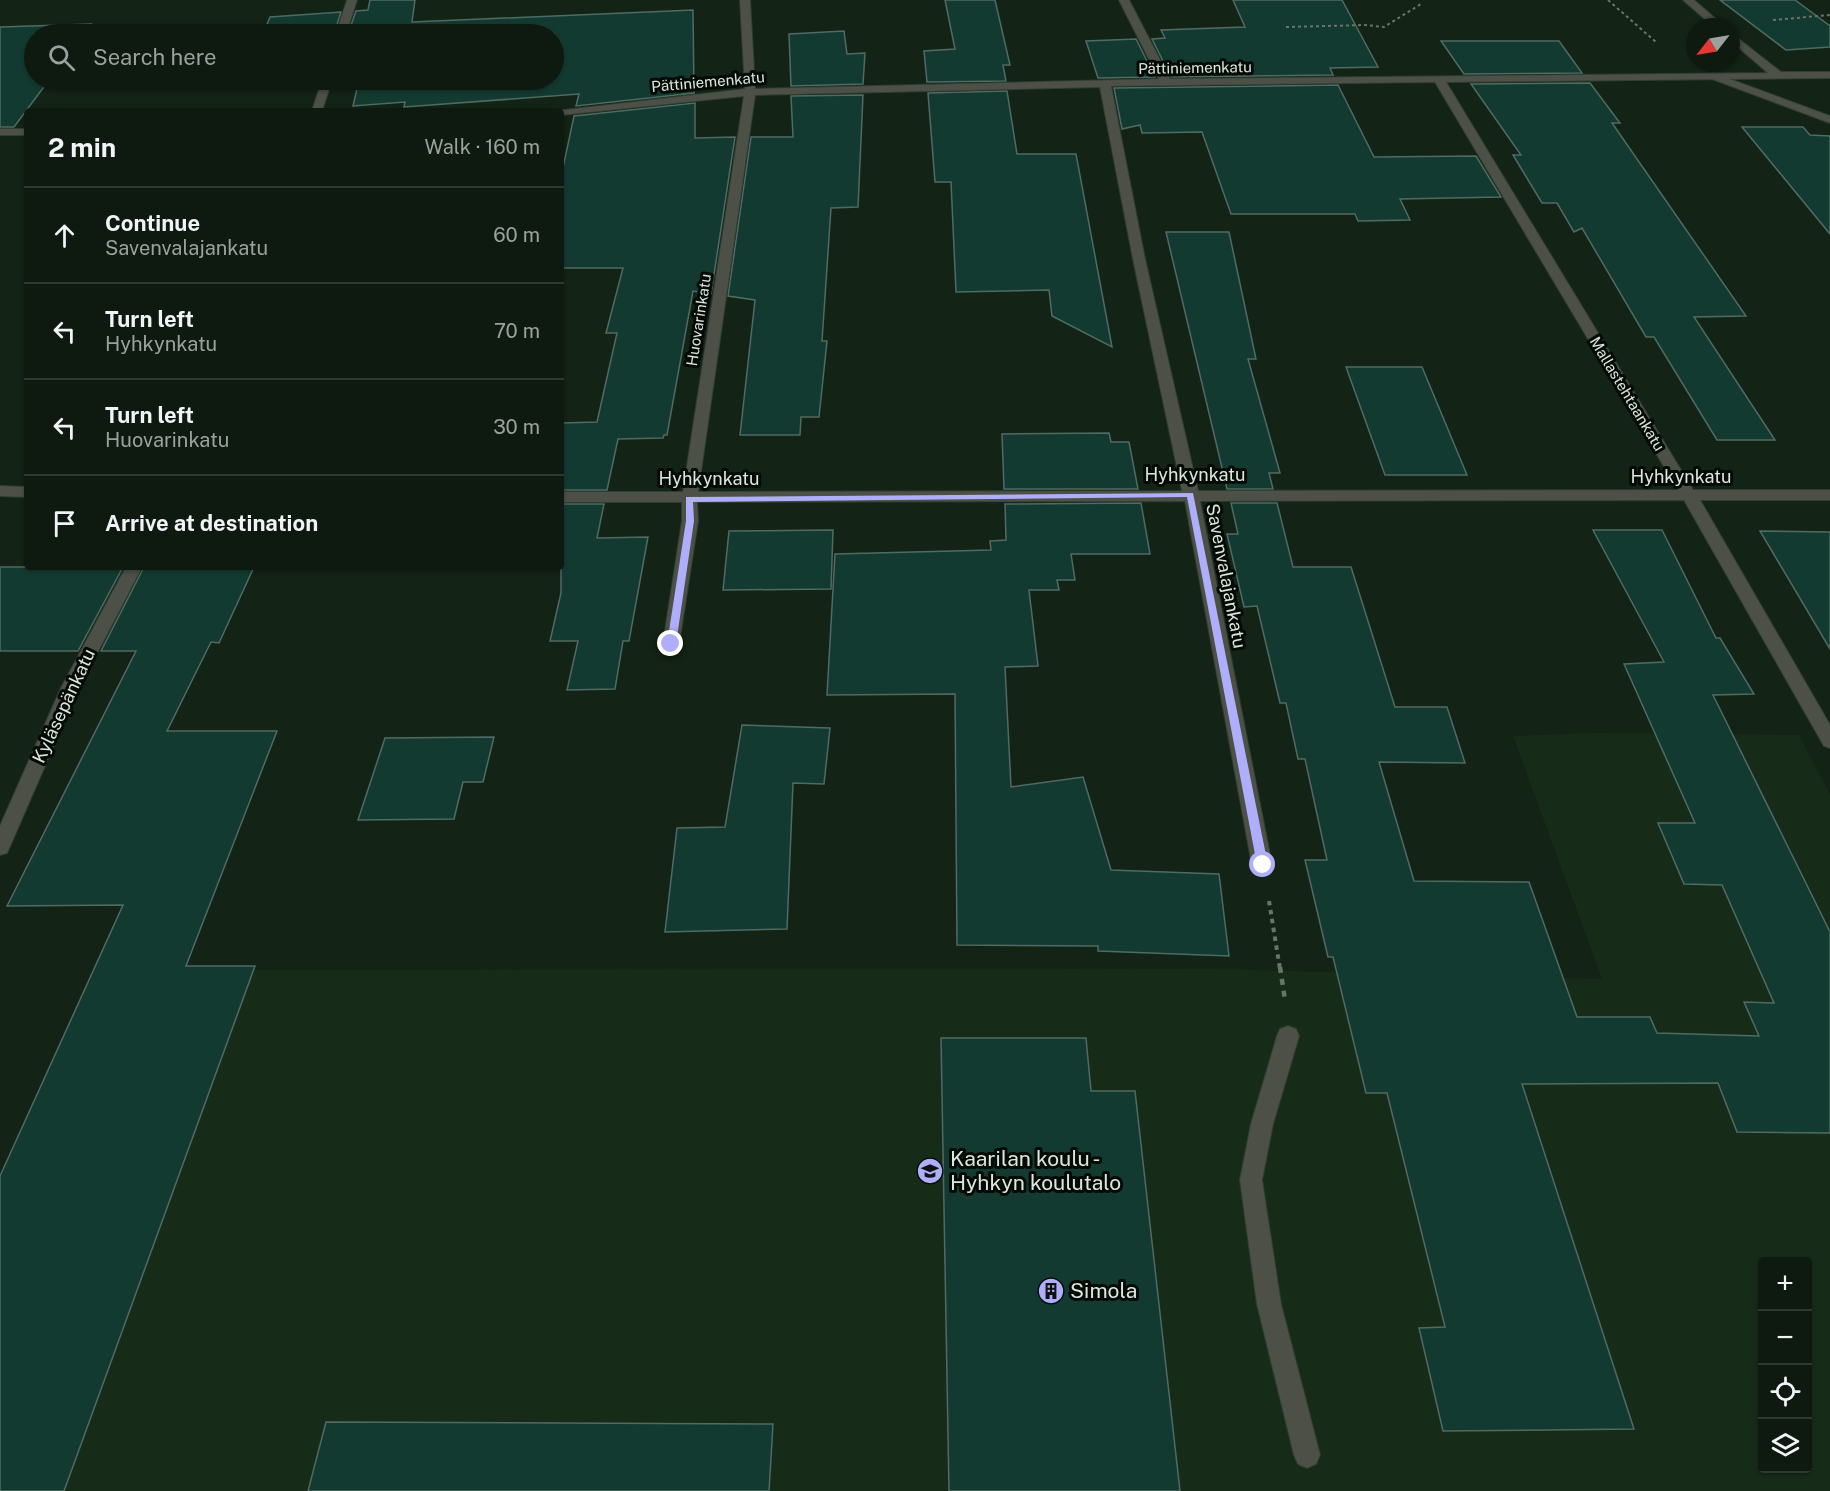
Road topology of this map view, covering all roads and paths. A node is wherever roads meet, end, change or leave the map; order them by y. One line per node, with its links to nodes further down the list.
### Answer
1 (352, 0): 10 (street)
2 (745, 0): 21 (street, Huovarinkatu)
3 (1124, 0): 18 (street)
4 (1608, 0): 13 (path)
5 (1688, 0): 8 (street)
6 (1421, 4): 11 (path)
7 (1830, 15): 9 (path)
8 (1709, 18)
9 (1773, 20)
10 (344, 24)
11 (1287, 27)
12 (1740, 44): 15 (street)
13 (1660, 46)
14 (1830, 75): 15 (street, Pättiniemenkatu)
15 (1779, 76): 16 (street, Pättiniemenkatu)
16 (1716, 77): 17 (street, Pättiniemenkatu); 24 (street)
17 (1439, 80): 18 (street, Pättiniemenkatu); 31 (street, Mallastehtaankatu)
18 (1166, 82): 19 (street, Pättiniemenkatu)
19 (1105, 84): 21 (street, Pättiniemenkatu); 29 (street, Savenvalajankatu)
20 (324, 90): 22 (street)
21 (750, 92): 23 (street, Pättiniemenkatu); 33 (street, Huovarinkatu)
22 (318, 108)
23 (564, 112)
24 (1830, 120)
25 (0, 132): 26 (street)
26 (24, 132)
27 (0, 491): 28 (street)
28 (24, 492)
29 (1191, 495): 31 (street, Hyhkynkatu); 33 (street, Hyhkynkatu); 38 (street, Savenvalajankatu)
30 (1830, 495): 31 (street, Hyhkynkatu)
31 (1689, 496): 36 (street, Mallastehtaankatu)
32 (564, 497): 33 (street, Hyhkynkatu)
33 (689, 499): 35 (street, Huovarinkatu)
34 (133, 570): 37 (street, Kyläsepänkatu)
35 (671, 644)
36 (1830, 741)
37 (0, 847)
38 (1263, 865): 39 (path)
39 (1288, 1036): 40 (street)
40 (1306, 1455)

